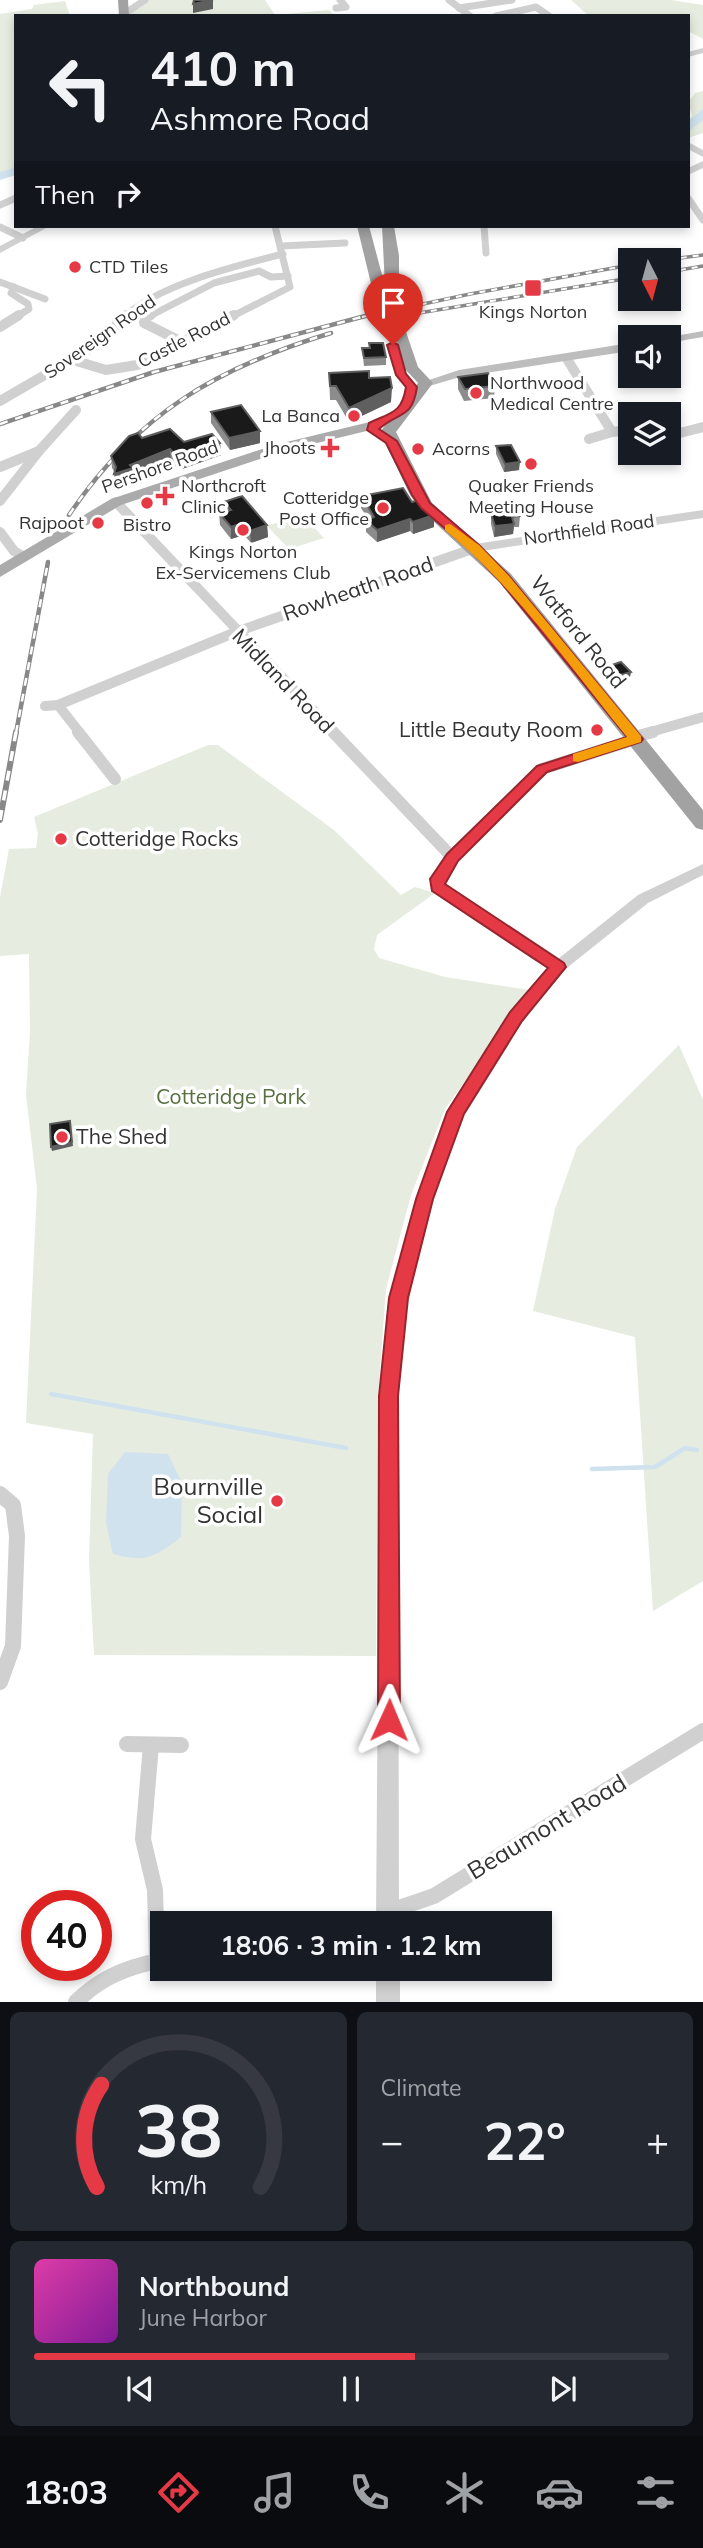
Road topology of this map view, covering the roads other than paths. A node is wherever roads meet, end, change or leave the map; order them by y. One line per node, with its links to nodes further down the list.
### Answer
1 (145, 0): 7 (street)
2 (340, 0): 5 (street)
3 (449, 0): 6 (street)
4 (513, 0): 6 (street)
5 (336, 8)
6 (459, 8): 8 (street)
7 (125, 14)
8 (467, 14)
9 (505, 14): 10 (street)
10 (546, 14)
11 (690, 201): 12 (street)
12 (703, 220)
13 (0, 227): 19 (street)
14 (41, 228): 19 (street)
15 (276, 228): 23 (street)
16 (364, 228): 28 (highway)
17 (388, 228): 28 (highway)
18 (484, 228): 21 (street)
19 (23, 238): 22 (street)
20 (345, 243): 23 (street, Sovereign Road)
21 (499, 246)
22 (0, 250)
23 (282, 250): 24 (street); 35 (street, Sovereign Road)
24 (288, 276): 32 (street, Castle Road); 32 (street)
25 (0, 282): 26 (street)
26 (14, 287): 27 (street); 29 (street)
27 (45, 299)
28 (387, 304): 36 (highway); 36 (highway)
29 (0, 327)
30 (703, 334): 31 (main road)
31 (681, 338)
32 (182, 342): 35 (street, Castle Road)
33 (618, 350): 34 (main road)
34 (567, 359): 36 (main road); 44 (street)
35 (73, 360): 37 (street, Sovereign Road)
36 (419, 384): 40 (highway)
37 (0, 401)
38 (76, 410): 46 (street)
39 (703, 422): 43 (street)
40 (382, 430): 41 (main road, Pershore Road); 52 (highway, Watford Road)
41 (348, 431): 49 (main road, Pershore Road)
42 (618, 431): 44 (street)
43 (681, 431)
44 (612, 432): 45 (street)
45 (589, 439)
46 (39, 451): 47 (street); 48 (street)
47 (0, 467)
48 (0, 501)
49 (116, 502): 53 (main road, Pershore Road); 55 (street, Midland Road)
50 (703, 514): 52 (street, Northfield Road)
51 (0, 532): 53 (street)
52 (475, 548): 55 (street, Rowheath Road); 59 (highway, Watford Road)
53 (24, 557): 54 (main road, Pershore Road)
54 (0, 572)
55 (236, 632): 56 (street, Rowheath Road); 62 (street, Midland Road)
56 (58, 705): 57 (street, Rowheath Road); 60 (street)
57 (46, 706)
58 (703, 717): 59 (street)
59 (636, 738): 61 (highway, Watford Road); 62 (street)
60 (115, 779)
61 (703, 823)
62 (452, 857): 64 (street)
63 (703, 869): 64 (street)
64 (558, 967): 72 (street)
65 (0, 1494): 66 (street)
66 (0, 1682)
67 (703, 1731): 73 (street, Beaumont Road)
68 (127, 1744): 69 (street)
69 (151, 1745): 70 (street); 71 (street)
70 (181, 1745)
71 (156, 1911)
72 (387, 1911)
73 (402, 1911)
74 (150, 1963): 76 (street)
75 (388, 1981): 77 (street)
76 (76, 2002)
77 (388, 2002)

